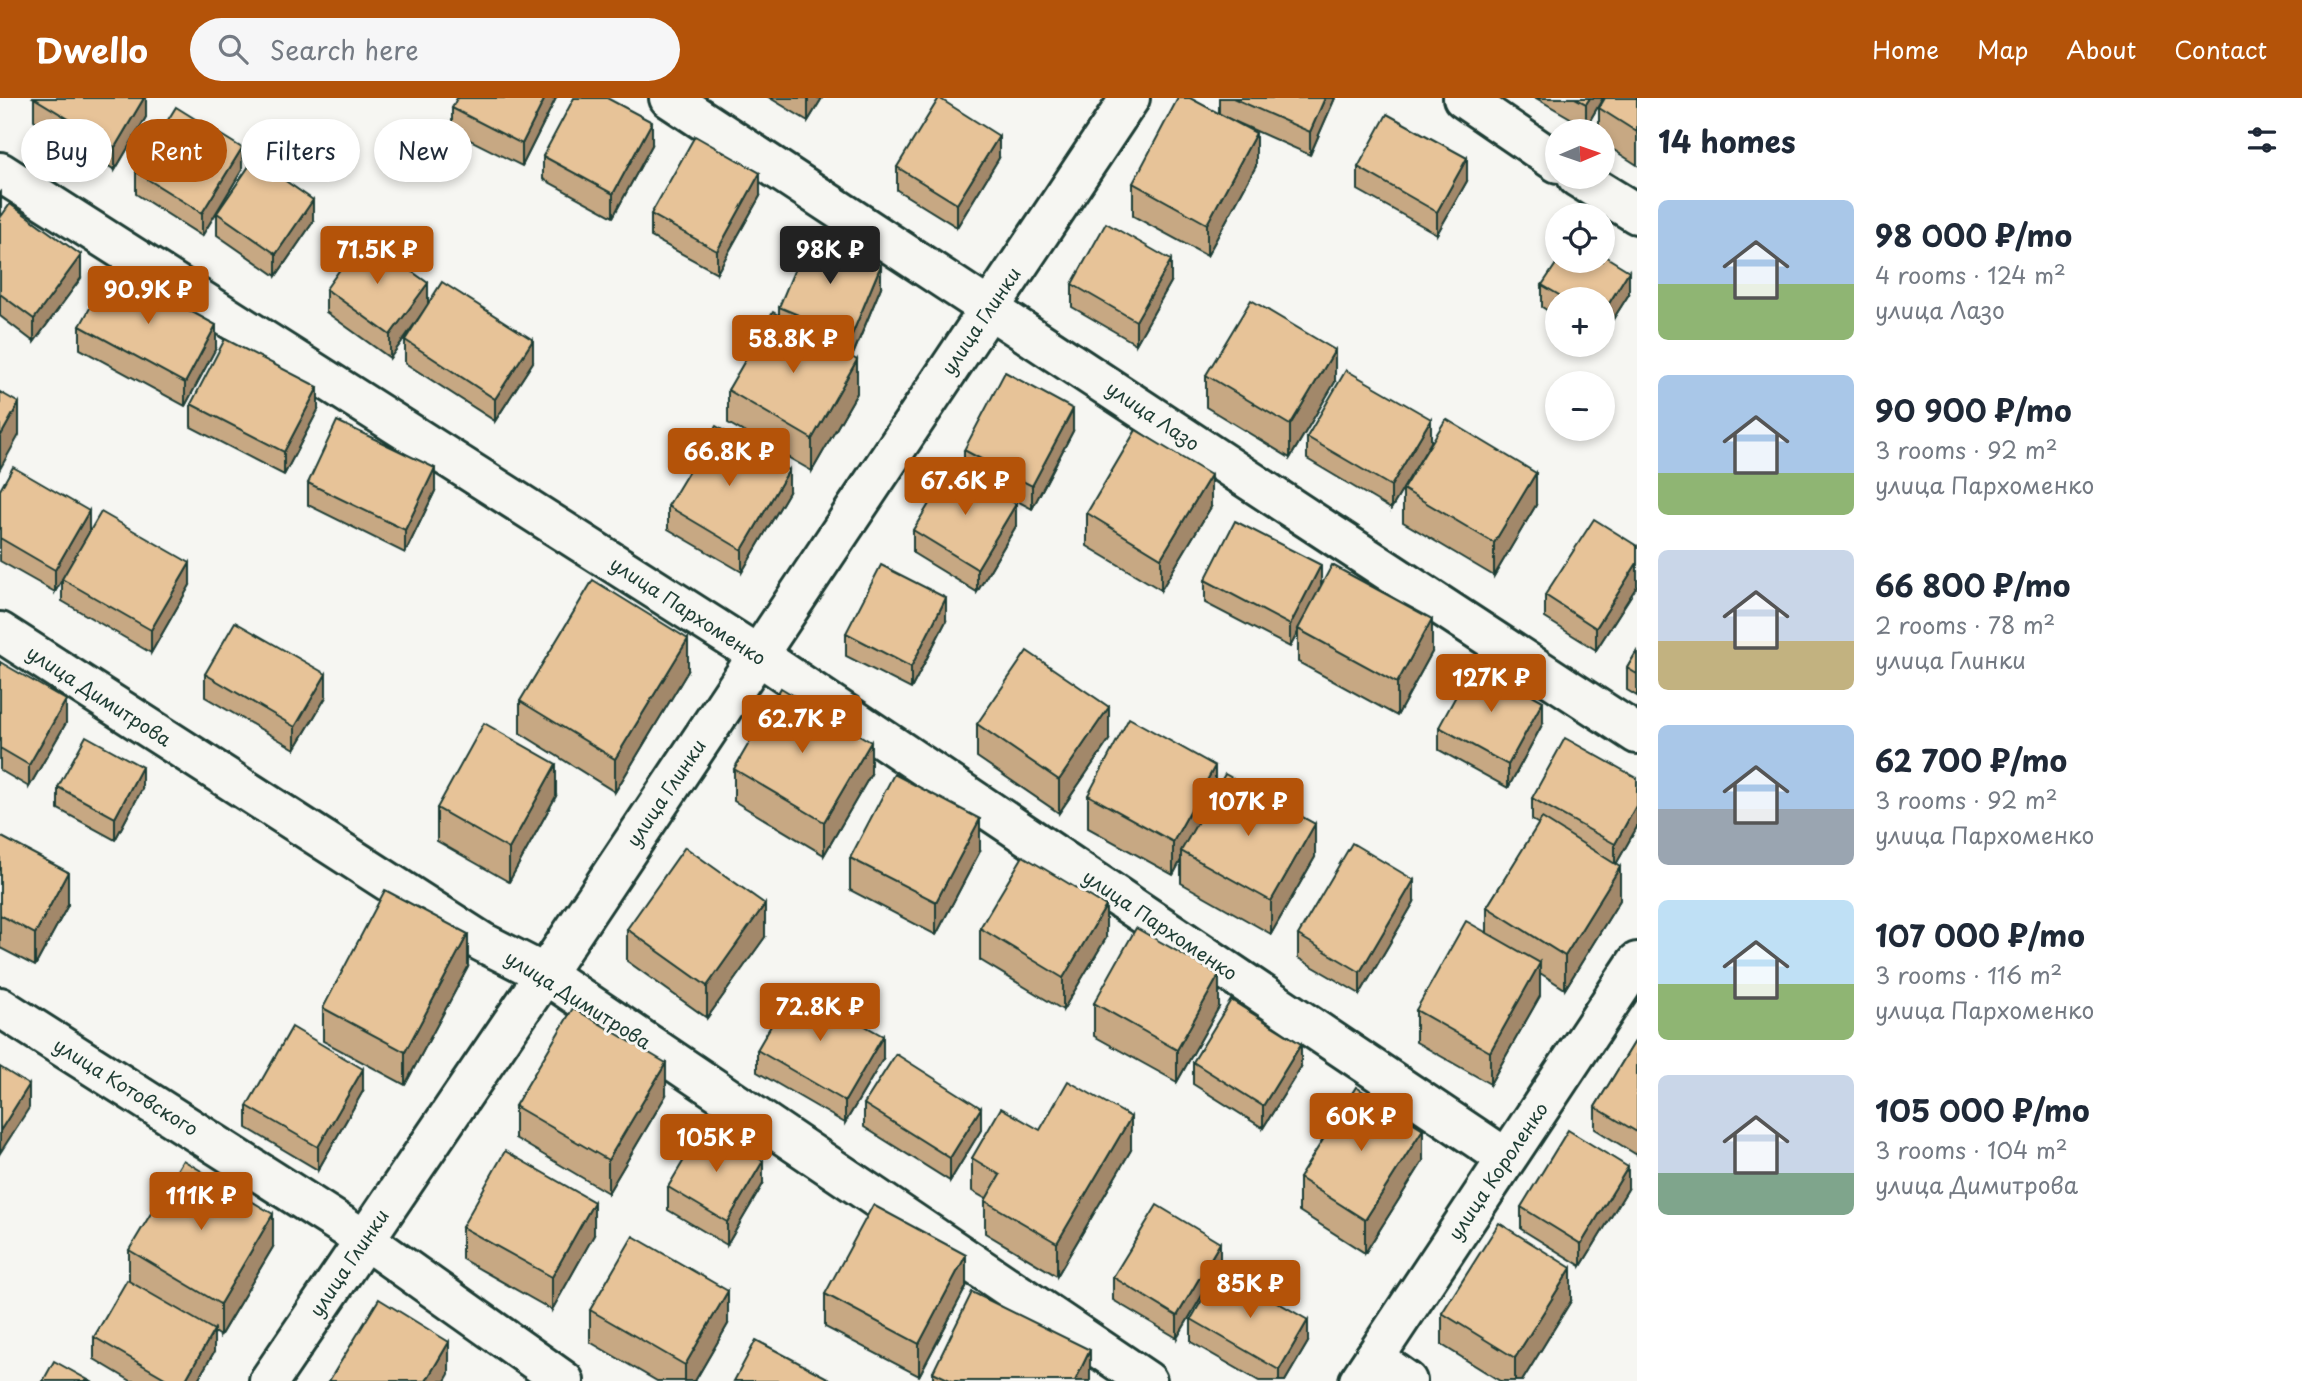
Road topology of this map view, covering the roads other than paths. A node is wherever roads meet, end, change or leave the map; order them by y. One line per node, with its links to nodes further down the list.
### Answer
1 (670, 98): 8 (street, улица Лазо)
2 (1130, 98): 8 (street, улица Глинки)
3 (1463, 98): 4 (street)
4 (1545, 154)
5 (0, 172): 10 (street, улица Пархоменко)
6 (1596, 189): 7 (street)
7 (1637, 214)
8 (990, 307): 10 (street, улица Глинки); 11 (street, улица Лазо)
9 (0, 632): 13 (street, улица Димитрова)
10 (758, 655): 13 (street, улица Глинки); 15 (street, улица Пархоменко)
11 (1637, 734)
12 (1637, 962): 15 (street, улица Короленко)
13 (545, 974): 16 (street, улица Глинки); 20 (street, улица Димитрова)
14 (0, 1007): 16 (street, улица Котовского)
15 (1507, 1158): 17 (street, улица Короленко)
16 (364, 1239): 18 (street, улица Глинки); 19 (street, улица Котовского)
17 (1366, 1370): 21 (street)
18 (270, 1381)
19 (564, 1381)
20 (1147, 1381)
21 (1406, 1381)

